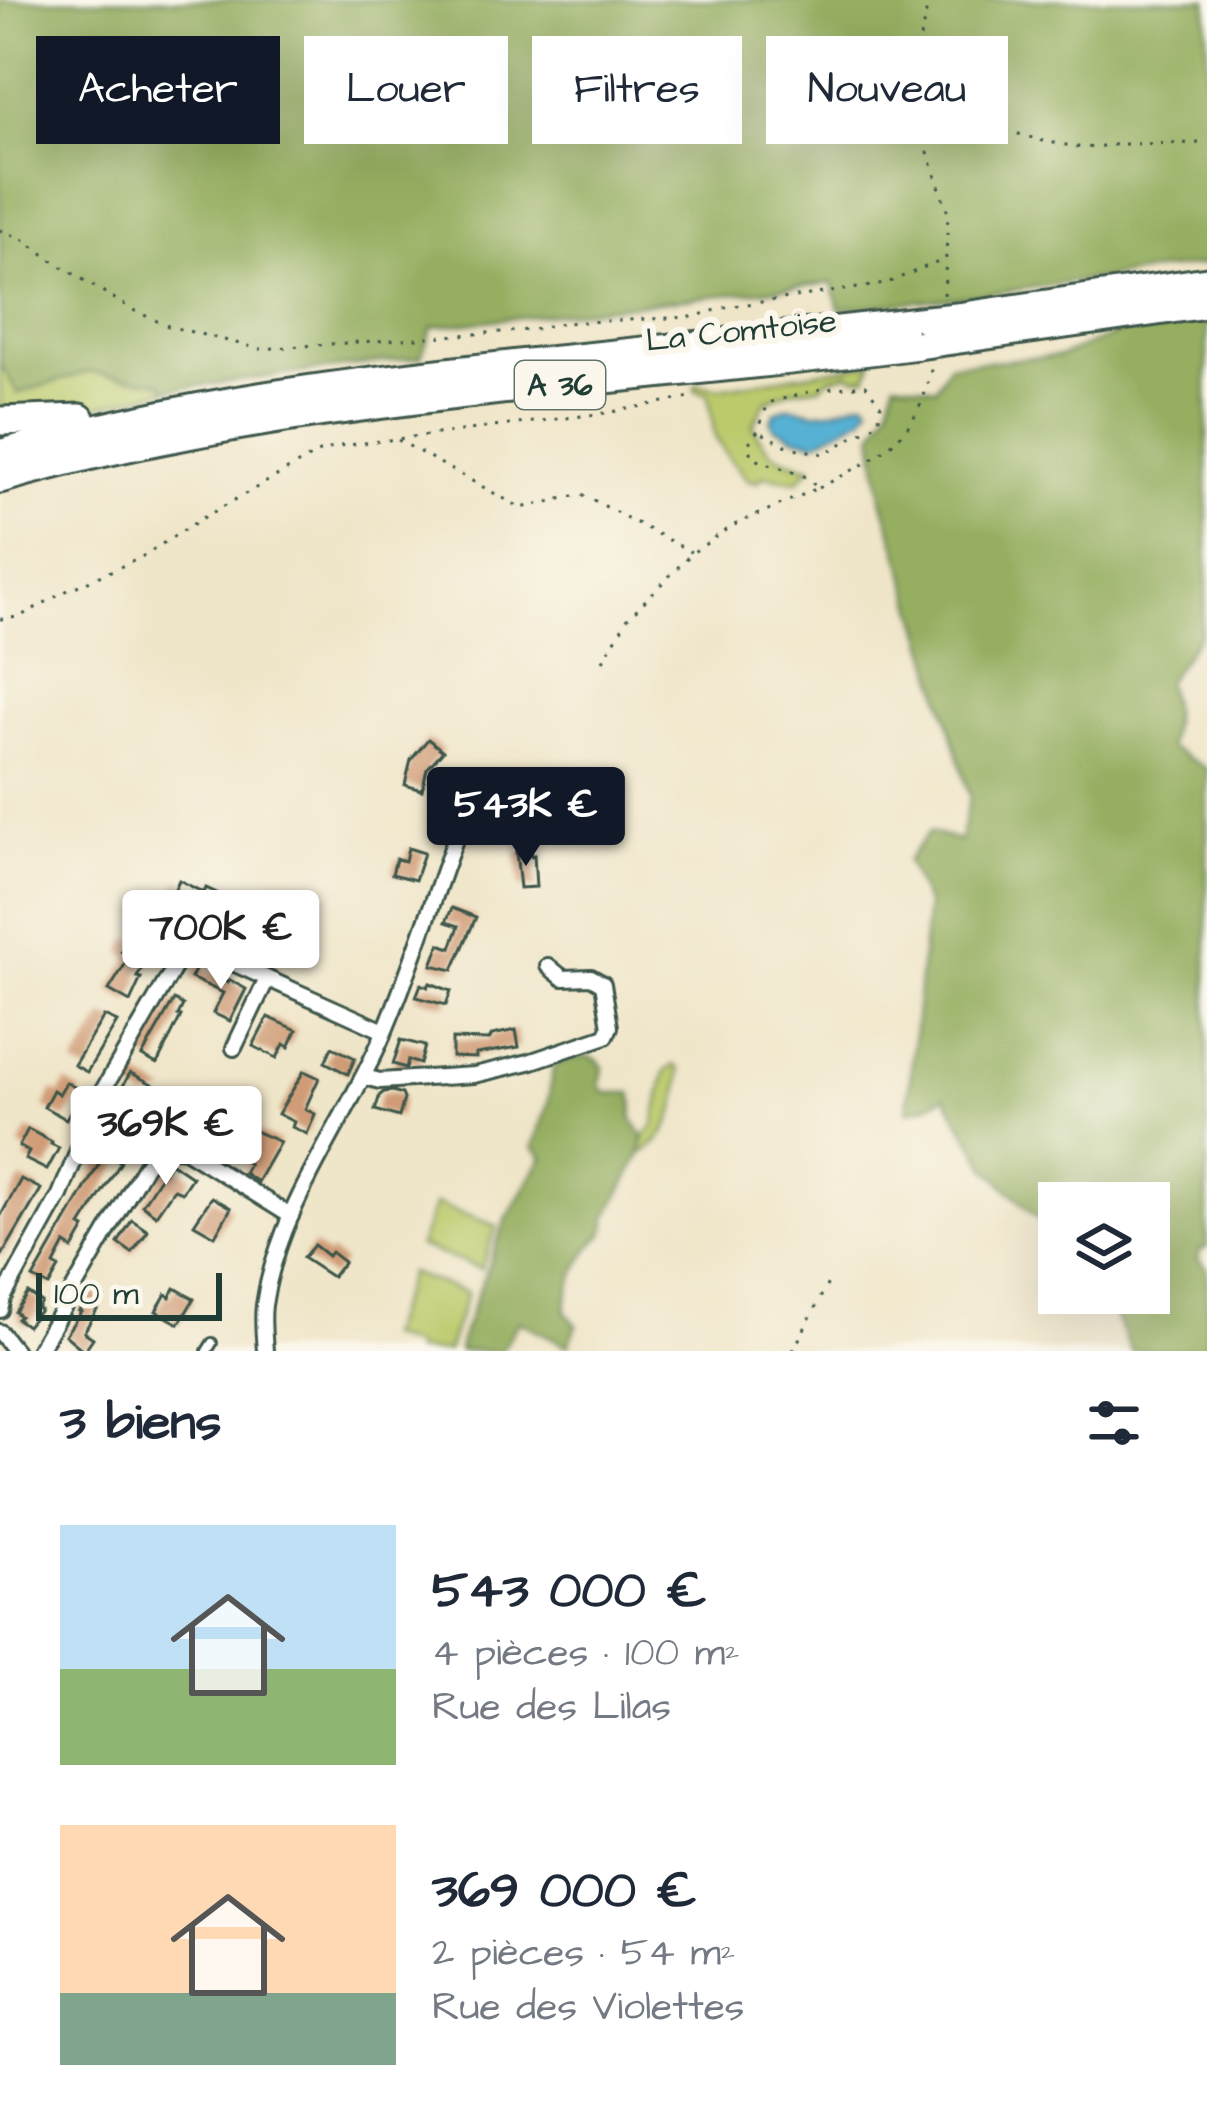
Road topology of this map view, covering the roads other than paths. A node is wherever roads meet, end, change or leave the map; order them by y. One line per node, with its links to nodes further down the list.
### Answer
1 (1207, 281): 3 (highway, La Comtoise / A 36)
2 (1207, 304): 3 (highway, La Comtoise / A 36)
3 (938, 331): 4 (highway, La Comtoise / A 36); 7 (highway, La Comtoise / A 36)
4 (209, 405): 5 (highway); 6 (highway, La Comtoise / A 36)
5 (0, 421)
6 (0, 454)
7 (0, 479)
8 (460, 805): 13 (street)
9 (133, 919): 10 (street)
10 (190, 944): 12 (street); 17 (street)
11 (548, 966): 15 (street)
12 (267, 979): 13 (street); 14 (street)
13 (384, 1031): 15 (street)
14 (234, 1048)
15 (364, 1077): 16 (street)
16 (291, 1216): 20 (street); 21 (street)
17 (0, 1310)
18 (0, 1331): 19 (street)
19 (15, 1351)
20 (38, 1351)
21 (265, 1351)

